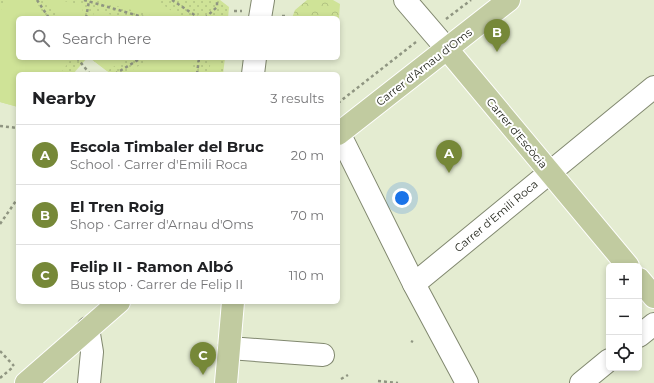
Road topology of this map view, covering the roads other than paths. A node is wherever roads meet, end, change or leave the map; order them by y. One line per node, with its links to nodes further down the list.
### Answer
1 (263, 0): 4 (street)
2 (405, 0): 5 (street, Carrer d'Escòcia)
3 (509, 0): 5 (main road, Carrer d'Arnau d'Oms)
4 (251, 15)
5 (447, 49): 9 (main road, Carrer d'Arnau d'Oms); 11 (main road, Carrer d'Escòcia)
6 (255, 60): 7 (street)
7 (253, 72)
8 (654, 87): 11 (street, Carrer d'Emili Roca)
9 (340, 132)
10 (340, 138): 14 (street)
11 (549, 172): 12 (main road, Carrer d'Escòcia); 14 (street, Carrer d'Emili Roca)
12 (625, 263)
13 (642, 283): 15 (main road)
14 (414, 284): 27 (street)
15 (654, 297)
16 (117, 304): 19 (main road)
17 (233, 304): 21 (main road)
18 (654, 324): 20 (street)
19 (88, 328): 24 (main road); 25 (street)
20 (640, 335)
21 (229, 348): 22 (street); 26 (main road)
22 (323, 355)
23 (606, 362): 28 (street)
24 (20, 374)
25 (89, 383)
26 (226, 383)
27 (467, 383)
28 (581, 383)

